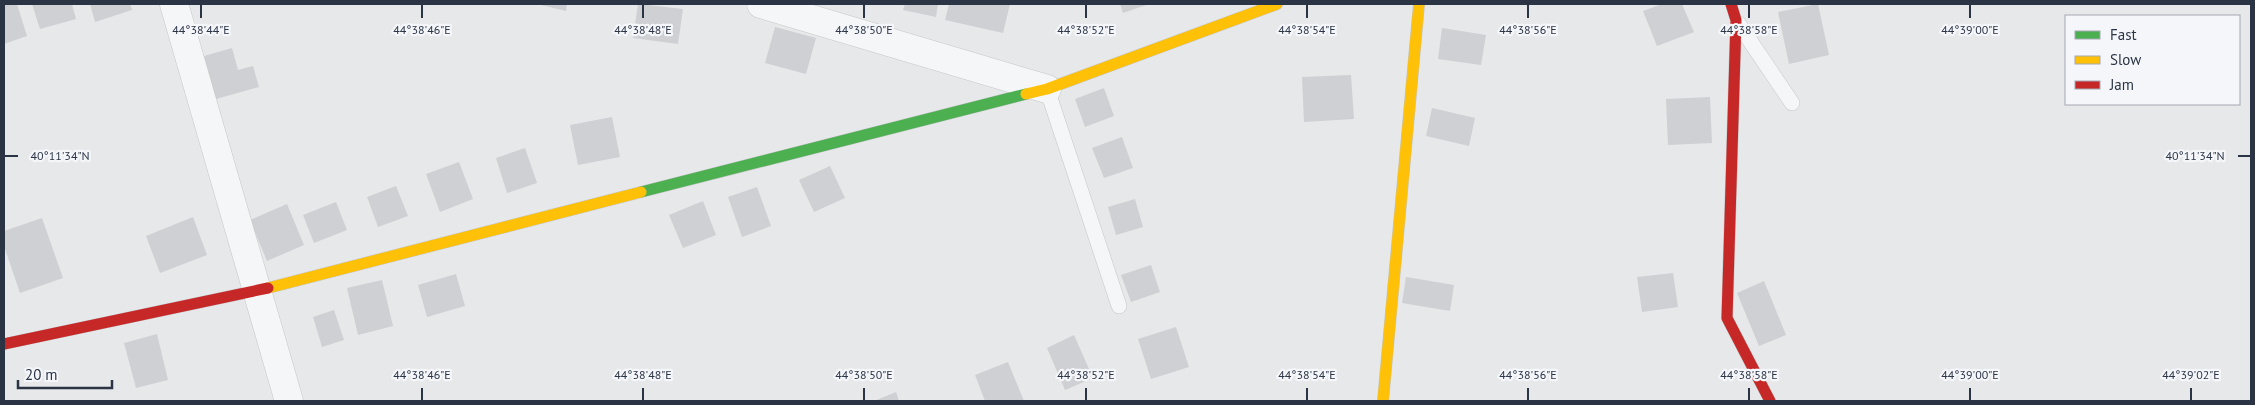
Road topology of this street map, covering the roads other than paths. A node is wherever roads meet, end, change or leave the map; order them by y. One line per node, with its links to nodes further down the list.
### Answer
1 (174, 4): 9 (street)
2 (762, 4): 7 (street)
3 (1277, 4): 7 (street)
4 (1419, 4): 13 (street)
5 (1732, 4): 6 (street)
6 (1736, 20): 8 (lane); 14 (street)
7 (1047, 89): 9 (street); 10 (lane)
8 (1792, 103)
9 (258, 290): 11 (street); 12 (street)
10 (1119, 306)
11 (4, 344)
12 (289, 401)
13 (1383, 401)
14 (1770, 401)

